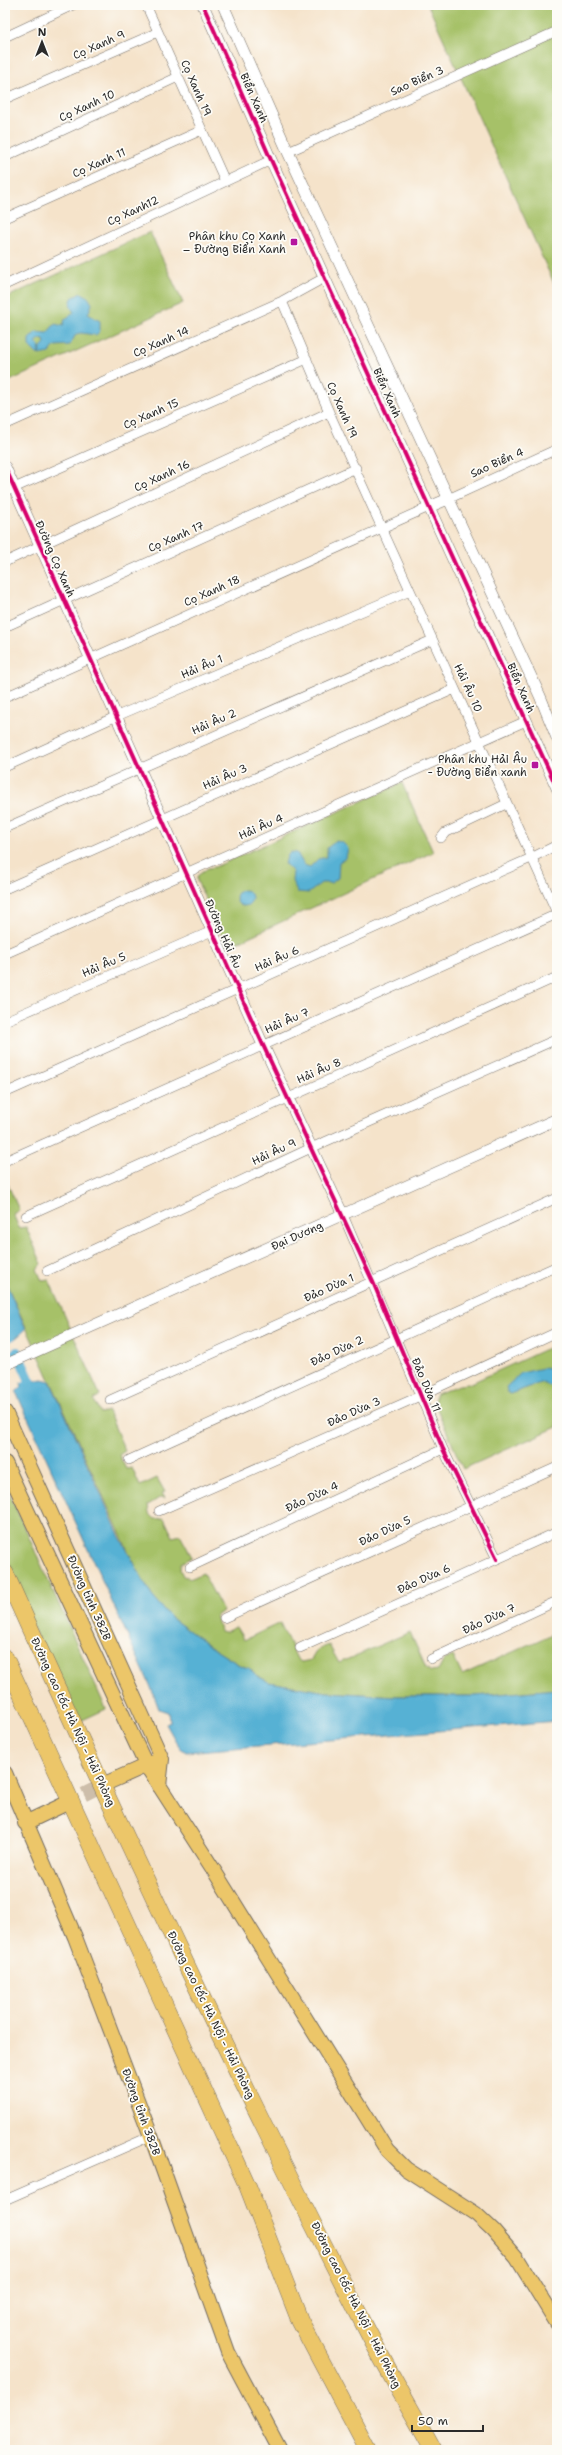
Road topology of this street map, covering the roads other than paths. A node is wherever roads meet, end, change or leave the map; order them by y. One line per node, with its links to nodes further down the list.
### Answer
1 (73, 5): 7 (street)
2 (146, 5): 6 (street, Cọ Xanh 19)
3 (203, 5): 13 (street, Biển Xanh)
4 (223, 5): 11 (street, Biển Xanh)
5 (557, 31): 11 (street, Sao Biển 3)
6 (158, 32): 8 (street, Cọ Xanh 19); 9 (street, Cọ Xanh 9)
7 (5, 36)
8 (178, 77): 10 (street, Cọ Xanh 19); 12 (street, Cọ Xanh 10)
9 (5, 99)
10 (202, 130): 14 (street, Cọ Xanh 19); 15 (street, Cọ Xanh 11)
11 (288, 152): 13 (street); 26 (street, Biển Xanh)
12 (5, 157)
13 (271, 160): 14 (street, Cọ Xanh12); 16 (street, Biển Xanh)
14 (225, 181): 17 (street, Cọ Xanh12)
15 (5, 218)
16 (324, 278): 18 (street, Cọ Xanh 14); 27 (street, Biển Xanh)
17 (5, 285)
18 (282, 301): 19 (street, Cọ Xanh 19); 21 (street, Cọ Xanh 14)
19 (307, 359): 20 (street, Cọ Xanh 19); 25 (street, Cọ Xanh 15)
20 (329, 412): 24 (street, Cọ Xanh 19); 29 (street, Cọ Xanh 16)
21 (5, 425)
22 (557, 449): 26 (street, Sao Biển 4)
23 (5, 467): 25 (street, Đường Cọ Xanh)
24 (356, 468): 28 (street, Cọ Xanh 19); 32 (street, Cọ Xanh 17)
25 (10, 489): 29 (street, Đường Cọ Xanh)
26 (448, 499): 27 (street); 40 (street, Biển Xanh)
27 (429, 507): 28 (street, Cọ Xanh 18); 39 (street, Biển Xanh)
28 (382, 528): 31 (street, Hải Âu 10); 35 (street, Cọ Xanh 18)
29 (40, 546): 30 (street, Cọ Xanh 16); 32 (street, Đường Cọ Xanh)
30 (5, 562)
31 (410, 591): 34 (street, Hải Âu 10); 38 (street, Hải Âu 1)
32 (64, 601): 33 (street, Cọ Xanh 17); 35 (street, Đường Cọ Xanh)
33 (5, 627)
34 (432, 640): 36 (street, Hải Âu 10); 43 (street, Hải Âu 2)
35 (92, 658): 37 (street, Cọ Xanh 18); 38 (street, Đường Hải Âu)
36 (455, 689): 41 (street, Hải Âu 10); 46 (street, Hải Âu 3)
37 (5, 697)
38 (117, 716): 42 (street, Hải Âu 1); 43 (street, Đường Hải Âu)
39 (526, 721): 41 (street, Hải Âu 4); 44 (street, Biển Xanh)
40 (557, 738)
41 (479, 742): 45 (street, Hải Âu 10); 51 (street, Hải Âu 4)
42 (5, 767)
43 (139, 768): 46 (street, Đường Hải Âu); 47 (street, Hải Âu 2)
44 (557, 788)
45 (506, 804): 48 (street); 50 (street, Hải Âu 10)
46 (162, 818): 51 (street, Đường Hải Âu); 52 (street, Hải Âu 3)
47 (5, 828)
48 (441, 838)
49 (557, 845): 50 (street, Hải Âu 6)
50 (531, 858): 53 (street); 57 (street, Hải Âu 6)
51 (186, 874): 54 (street, Đường Hải Âu); 55 (street, Hải Âu 4)
52 (5, 889)
53 (557, 914): 60 (street, Hải Âu 7)
54 (212, 931): 57 (street, Đường Hải Âu); 58 (street, Hải Âu 5)
55 (5, 954)
56 (557, 977): 62 (street, Hải Âu 8)
57 (238, 989): 60 (street, Đường Hải Âu); 61 (street, Hải Âu 6)
58 (5, 1021)
59 (557, 1039): 64 (street, Hải Âu 9)
60 (263, 1045): 62 (street, Đường Hải Âu); 65 (street, Hải Âu 7)
61 (5, 1093)
62 (289, 1098): 64 (street, Đường Hải Âu); 67 (street, Hải Âu 8)
63 (557, 1119): 68 (street, Đại Dương)
64 (311, 1148): 68 (street, Đường Hải Âu); 70 (street, Hải Âu 9)
65 (5, 1161)
66 (557, 1198): 71 (street, Đảo Dừa 1)
67 (26, 1216)
68 (343, 1216): 71 (street, Đảo Dừa 11); 74 (street, Đại Dương)
69 (557, 1266): 73 (street, Đảo Dừa 2)
70 (47, 1271)
71 (373, 1282): 73 (street, Đảo Dừa 11); 76 (street, Đảo Dừa 1)
72 (557, 1332): 75 (street, Đảo Dừa 3)
73 (396, 1338): 75 (street, Đảo Dừa 11); 79 (street, Đảo Dừa 2)
74 (5, 1365)
75 (420, 1396): 78 (street, Đảo Dừa 11); 83 (street, Đảo Dừa 3)
76 (110, 1400)
77 (5, 1412): 93 (main road, Đường tỉnh 382B)
78 (443, 1449): 82 (street, Đảo Dừa 11); 86 (street, Đảo Dừa 4)
79 (129, 1460)
80 (5, 1463): 94 (main road, Đường tỉnh 382B)
81 (557, 1466): 82 (street, Đảo Dừa 5)
82 (470, 1506): 85 (street, Đảo Dừa 11); 89 (street, Đảo Dừa 5)
83 (159, 1511)
84 (557, 1532): 85 (street, Đảo Dừa 6)
85 (497, 1559): 90 (street, Đảo Dừa 6)
86 (190, 1567)
87 (5, 1572): 105 (highway, Đường cao tốc Hà Nội - Hải Phòng)
88 (557, 1601): 92 (street, Đảo Dừa 7)
89 (224, 1618)
90 (300, 1648)
91 (5, 1658): 104 (highway)
92 (431, 1658)
93 (162, 1759): 94 (main road); 97 (main road)
94 (146, 1765): 96 (main road); 97 (main road, Đường tỉnh 382B)
95 (5, 1773): 99 (main road, Đường tỉnh 382B)
96 (107, 1783)
97 (159, 1786): 102 (main road, Đường tỉnh 382B)
98 (65, 1804): 99 (main road)
99 (25, 1823): 100 (main road, Đường tỉnh 382B)
100 (151, 2136): 101 (street); 103 (main road, Đường tỉnh 382B)
101 (5, 2200)
102 (557, 2323)
103 (280, 2450)
104 (368, 2450)
105 (433, 2450)

